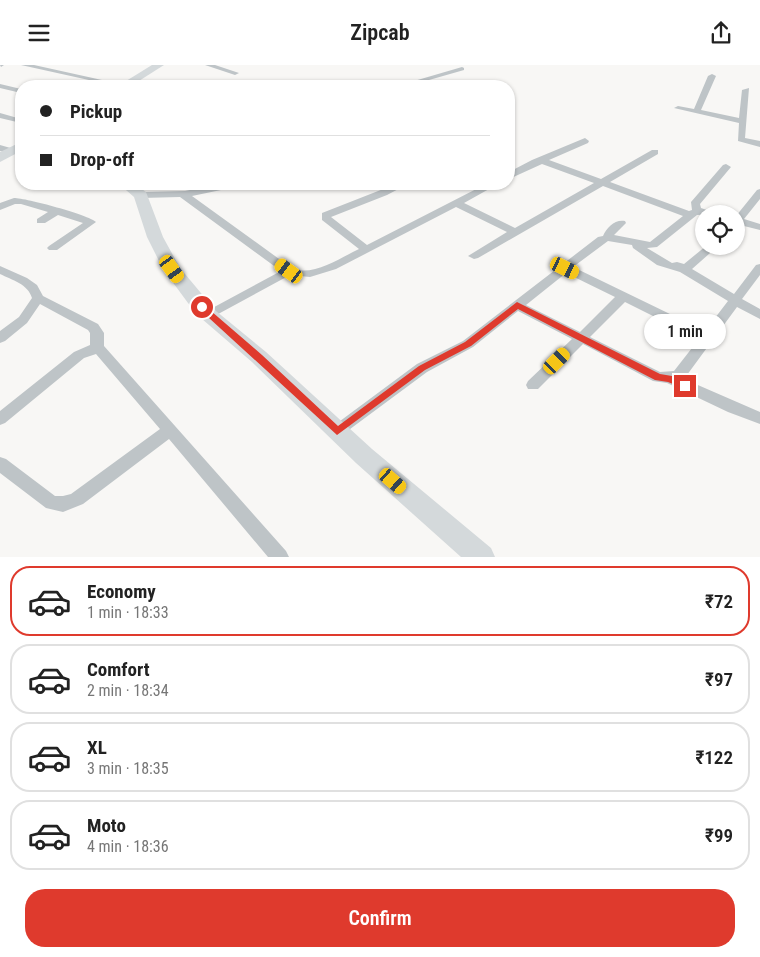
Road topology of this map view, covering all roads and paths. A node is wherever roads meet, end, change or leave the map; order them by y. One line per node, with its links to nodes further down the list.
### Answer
1 (24, 65): 6 (street)
2 (48, 65): 6 (street)
3 (159, 65): 11 (street)
4 (166, 65): 12 (street)
5 (208, 65): 8 (street)
6 (41, 68): 10 (street)
7 (462, 69): 13 (street)
8 (235, 73)
9 (712, 75): 18 (street)
10 (96, 80)
11 (134, 80)
12 (141, 80)
13 (423, 80)
14 (0, 86): 15 (street)
15 (15, 90)
16 (746, 90): 21 (street)
17 (678, 108): 18 (street)
18 (696, 112): 21 (street)
19 (0, 115): 20 (street)
20 (15, 119)
21 (743, 121): 23 (street)
22 (585, 141): 26 (street)
23 (760, 144)
24 (13, 152): 27 (street)
25 (655, 152): 30 (street)
26 (539, 161): 29 (street); 30 (street)
27 (0, 164)
28 (726, 167): 42 (street)
29 (515, 173)
30 (600, 183): 42 (street); 47 (street)
31 (133, 190): 63 (street)
32 (142, 190): 37 (street)
33 (210, 190): 37 (street)
34 (388, 190): 51 (street)
35 (481, 190): 38 (street)
36 (760, 192): 41 (street)
37 (184, 195): 58 (street)
38 (456, 203): 47 (street); 51 (street)
39 (0, 207): 40 (street)
40 (58, 211): 43 (street); 50 (street)
41 (745, 211)
42 (694, 213): 49 (street)
43 (41, 221)
44 (622, 223): 48 (street)
45 (745, 223): 46 (street)
46 (760, 227)
47 (515, 232): 53 (street)
48 (607, 238): 49 (street); 56 (street)
49 (632, 244): 54 (street)
50 (53, 248)
51 (366, 249): 58 (street)
52 (703, 255): 54 (street)
53 (474, 256)
54 (680, 267): 61 (street)
55 (760, 267): 61 (street)
56 (565, 268): 59 (street); 62 (street)
57 (0, 270): 60 (street)
58 (289, 271): 63 (street)
59 (624, 297): 66 (street); 67 (street)
60 (38, 298): 65 (street); 68 (street)
61 (736, 301): 64 (street); 67 (street)
62 (517, 305): 66 (street); 74 (street)
63 (209, 315): 74 (street)
64 (760, 315)
65 (0, 338)
66 (581, 338): 69 (street); 70 (street)
67 (708, 338): 69 (street)
68 (97, 348): 72 (street); 73 (street)
69 (669, 378): 71 (street)
70 (533, 385)
71 (760, 418)
72 (0, 419)
73 (169, 431): 75 (street); 76 (street)
74 (337, 431): 77 (street)
75 (0, 464)
76 (280, 557)
77 (481, 557)

